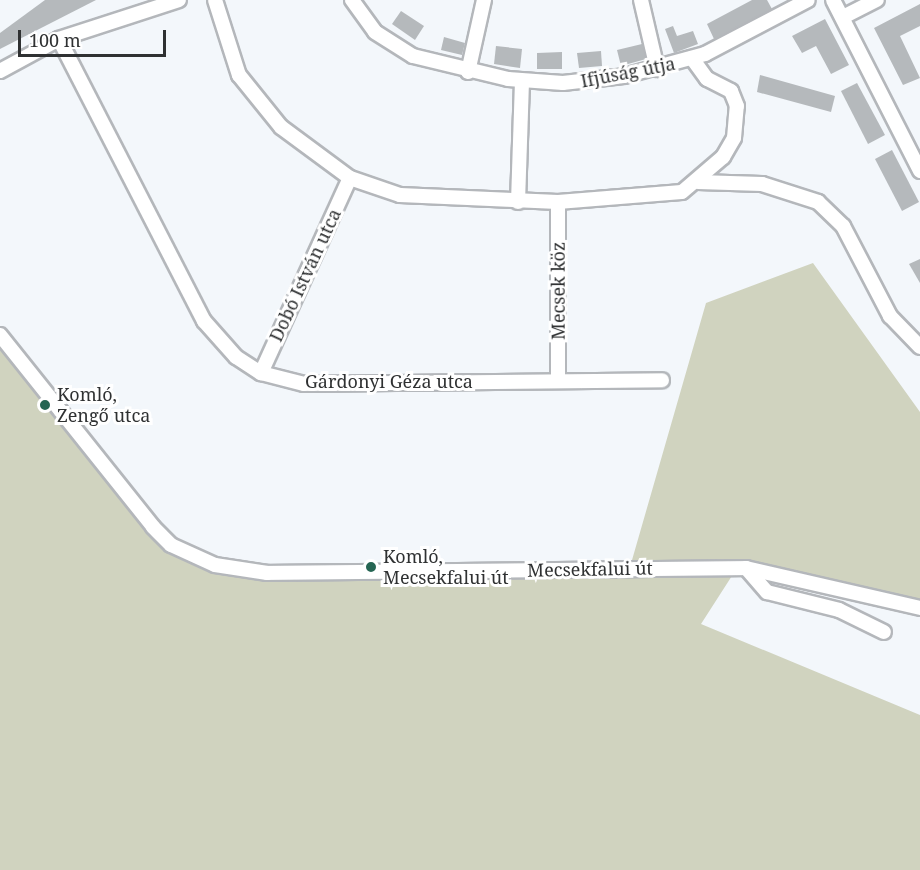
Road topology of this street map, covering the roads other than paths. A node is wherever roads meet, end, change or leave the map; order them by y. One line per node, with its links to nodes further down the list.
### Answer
1 (179, 0): 10 (street)
2 (215, 0): 17 (street)
3 (352, 0): 14 (street, Ifjúság útja)
4 (484, 0): 14 (street)
5 (641, 0): 12 (street)
6 (808, 0): 11 (street, Ifjúság útja)
7 (833, 0): 9 (street)
8 (877, 0): 9 (street)
9 (843, 17): 16 (street)
10 (59, 39): 13 (street); 23 (street, Gárdonyi Géza utca)
11 (692, 58): 12 (street, Ifjúság útja); 18 (street)
12 (657, 69): 15 (street, Ifjúság útja)
13 (0, 71)
14 (468, 72): 15 (street, Ifjúság útja)
15 (522, 81): 19 (street)
16 (920, 171)
17 (350, 178): 19 (street); 23 (street, Dobó István utca)
18 (698, 182): 20 (street); 22 (street)
19 (518, 202): 20 (street)
20 (558, 202): 24 (street, Mecsek köz)
21 (0, 335): 26 (street, Mecsekfalui út)
22 (920, 347)
23 (261, 373): 24 (street, Gárdonyi Géza utca)
24 (558, 379): 25 (street, Gárdonyi Géza utca)
25 (662, 380)
26 (746, 568): 27 (street, Mecsekfalui út); 28 (street)
27 (920, 608)
28 (884, 633)

